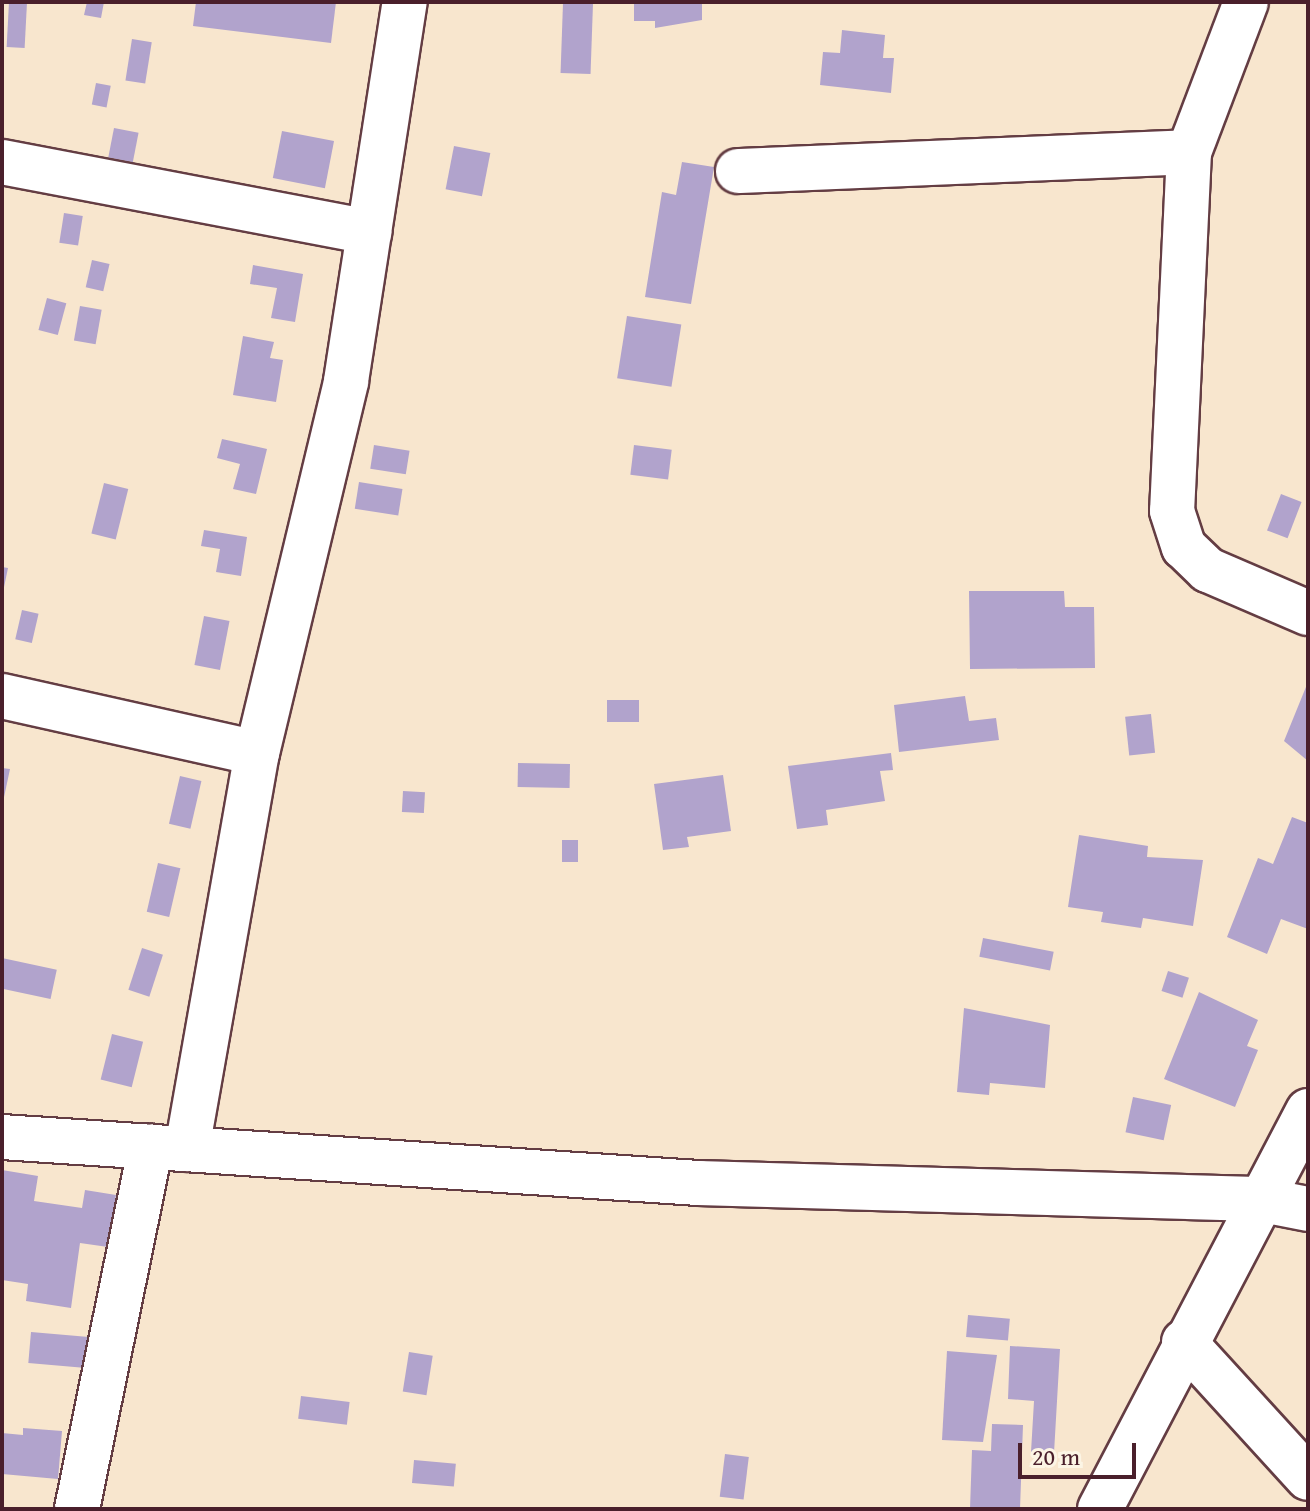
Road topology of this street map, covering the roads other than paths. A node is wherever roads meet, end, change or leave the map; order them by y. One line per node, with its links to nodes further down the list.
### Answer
1 (405, 2): 6 (street)
2 (1246, 2): 3 (street)
3 (1189, 152): 5 (street); 7 (street)
4 (2, 162): 6 (street)
5 (738, 171)
6 (369, 232): 9 (street)
7 (1308, 613)
8 (2, 696): 9 (street)
9 (257, 753): 12 (street)
10 (1308, 1111): 13 (street)
11 (2, 1137): 12 (street)
12 (169, 1148): 13 (street); 17 (street)
13 (1257, 1199): 14 (street); 15 (street)
14 (1308, 1209)
15 (1184, 1342): 16 (street); 18 (street)
16 (1308, 1478)
17 (77, 1509)
18 (1100, 1509)

